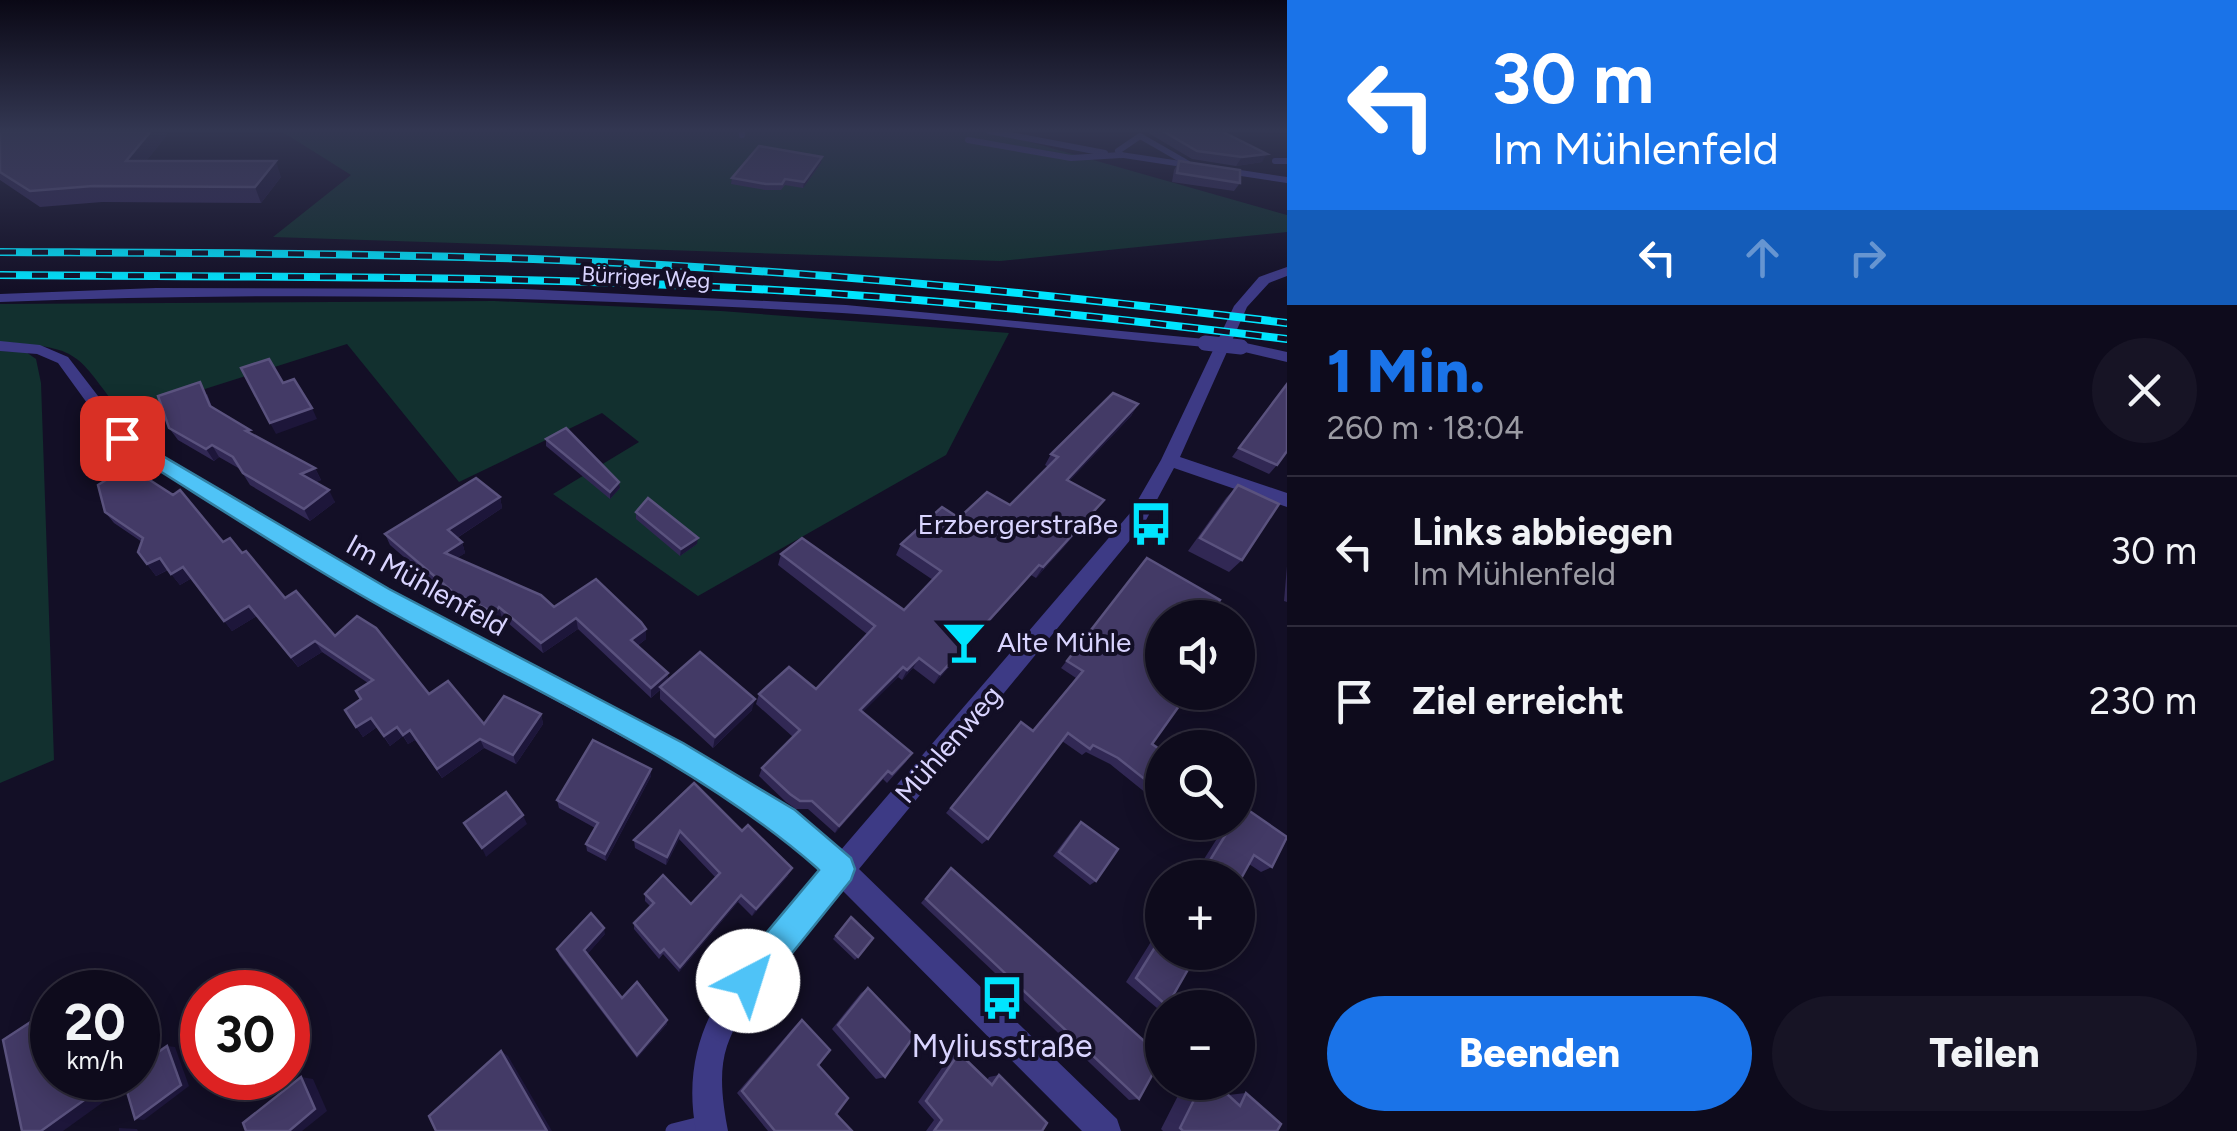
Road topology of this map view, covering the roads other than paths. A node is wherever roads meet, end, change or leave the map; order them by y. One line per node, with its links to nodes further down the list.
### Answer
1 (1287, 270): 5 (street, Mühlenweg)
2 (0, 298): 4 (street, Bürriger Weg, bridge)
3 (0, 346): 7 (street, Im Mühlenfeld)
4 (1287, 357)
5 (1170, 460): 6 (street); 7 (street, Mühlenweg)
6 (1287, 500)
7 (840, 869): 8 (street, Mühlenweg); 10 (street)
8 (711, 1126): 9 (lane)
9 (673, 1131)
10 (1106, 1131)

